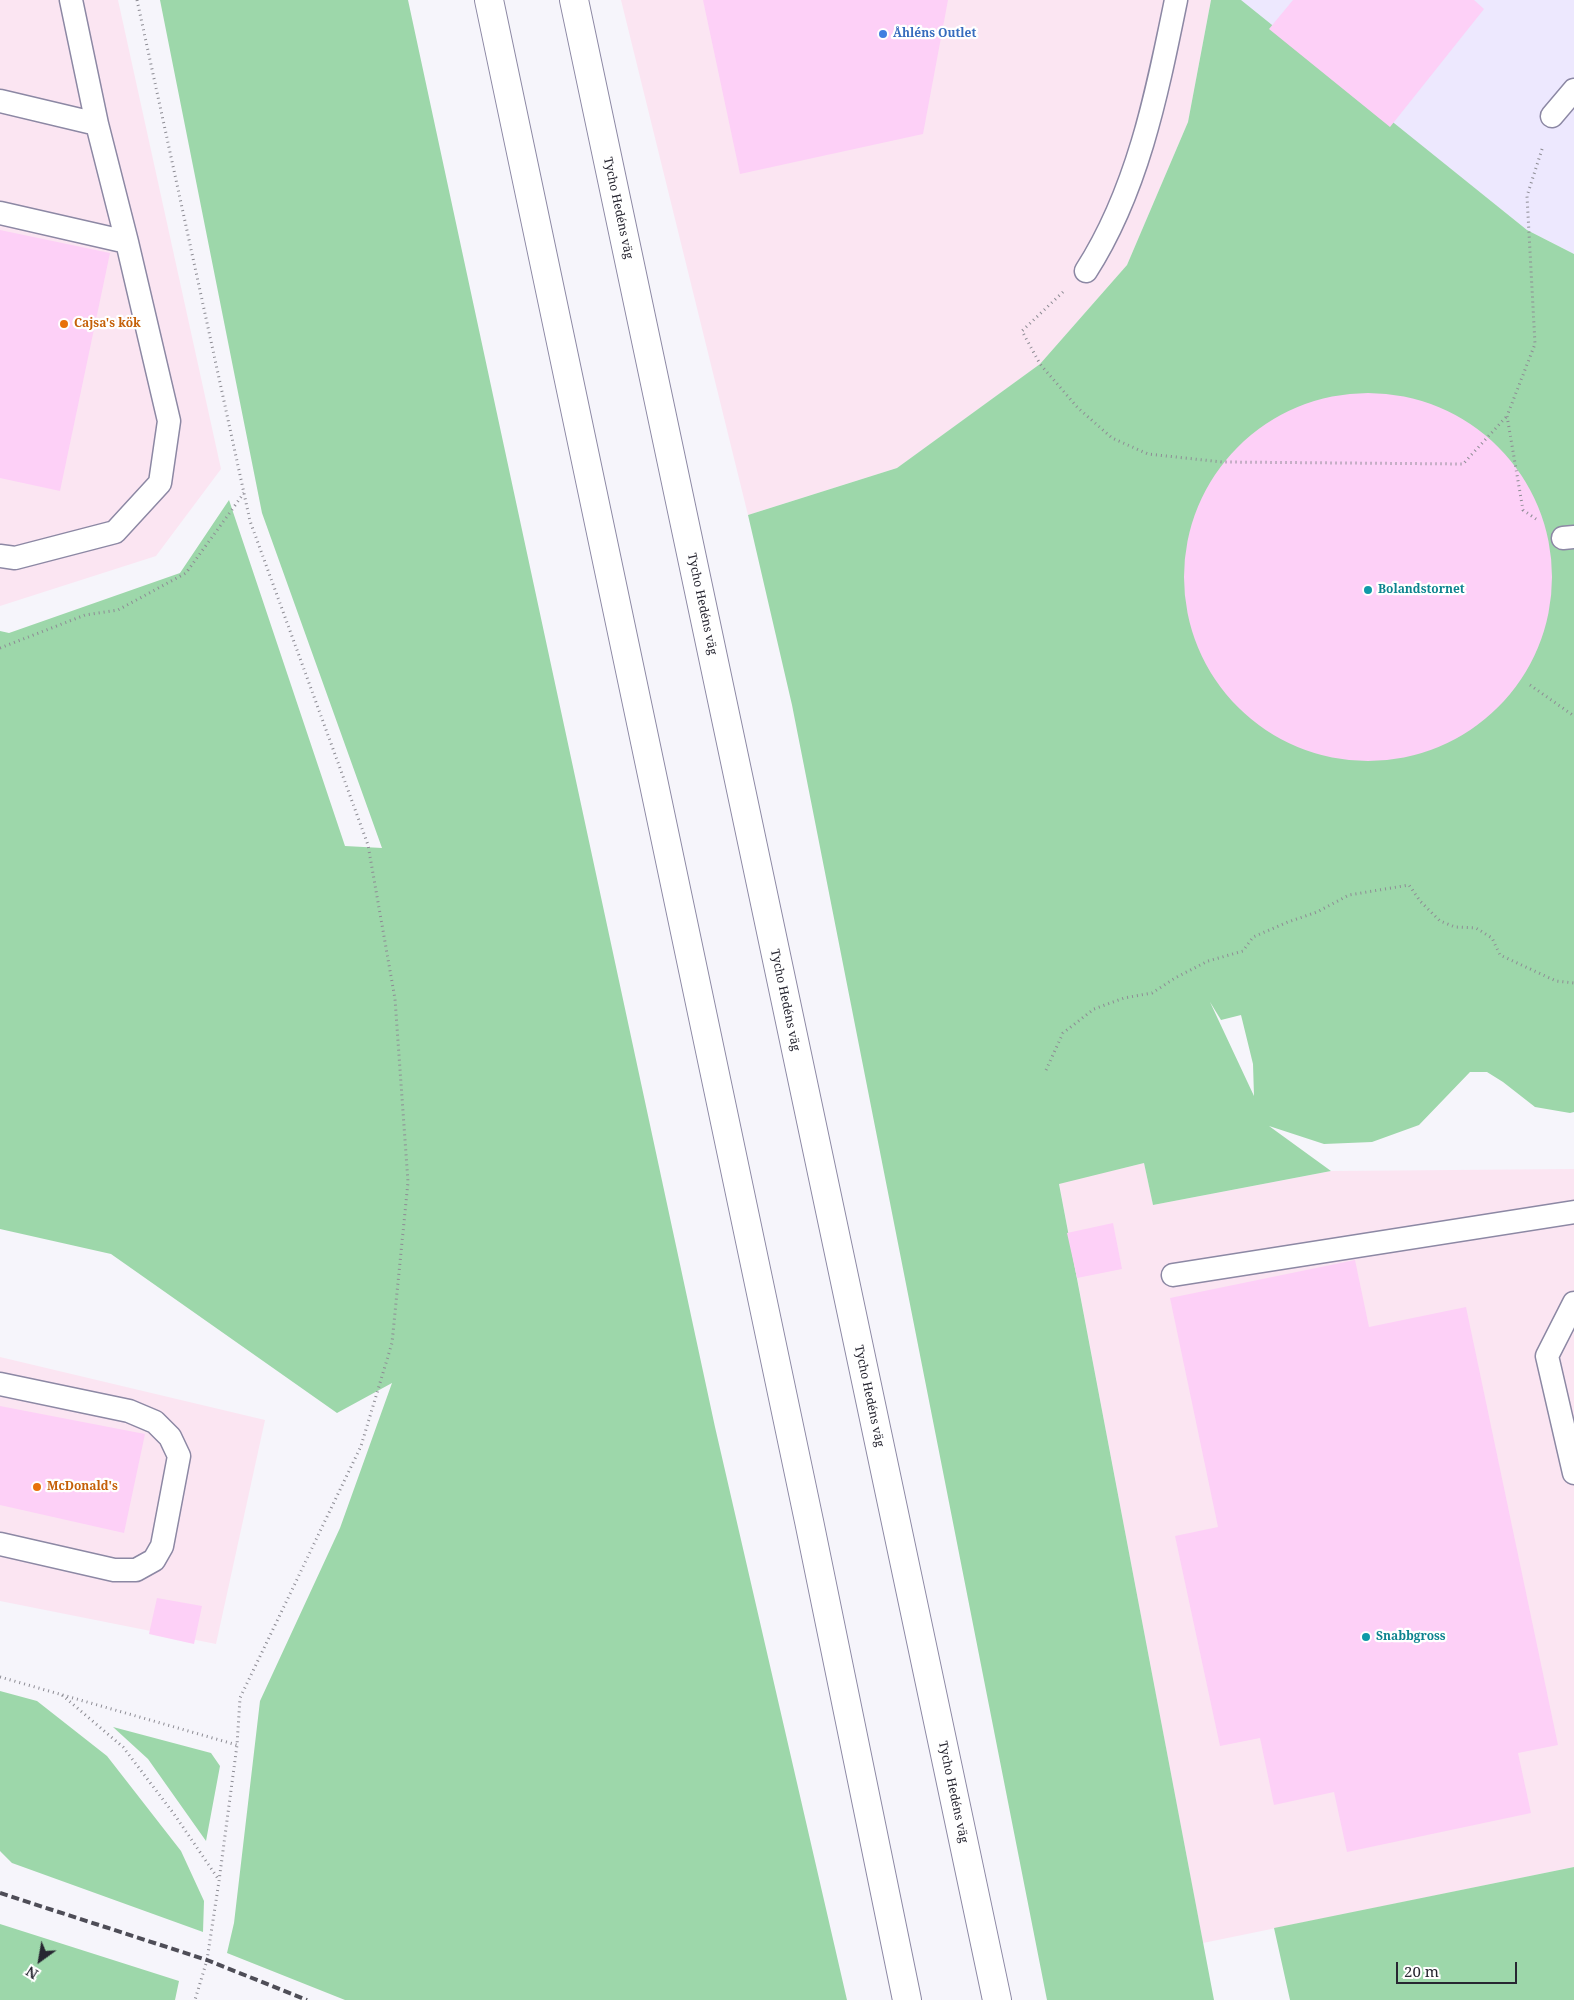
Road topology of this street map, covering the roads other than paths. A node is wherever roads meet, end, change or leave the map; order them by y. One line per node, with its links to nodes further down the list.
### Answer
1 (71, 0): 8 (lane)
2 (490, 0): 19 (main road)
3 (574, 0): 20 (main road, Tycho Hedéns väg)
4 (1176, 0): 11 (lane)
5 (1574, 90): 7 (lane)
6 (0, 101): 8 (lane)
7 (1552, 116)
8 (97, 124): 10 (lane)
9 (0, 213): 10 (lane)
10 (127, 242): 12 (lane)
11 (1086, 271)
12 (0, 556)
13 (1574, 1212): 14 (lane)
14 (1172, 1275)
15 (1574, 1303): 17 (lane)
16 (0, 1384): 18 (lane)
17 (1574, 1473)
18 (0, 1544)
19 (907, 2000)
20 (997, 2000)

